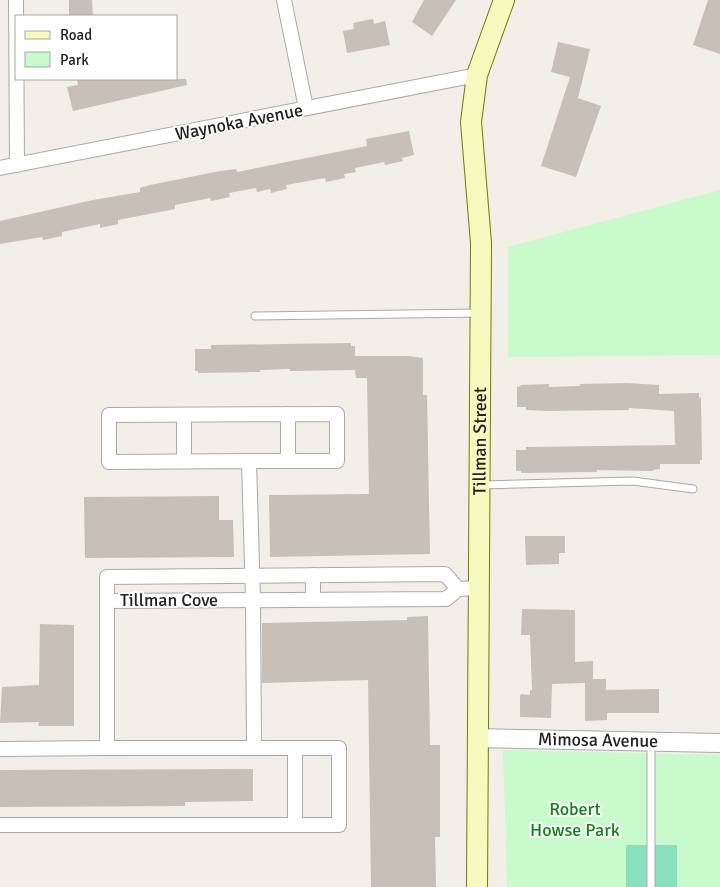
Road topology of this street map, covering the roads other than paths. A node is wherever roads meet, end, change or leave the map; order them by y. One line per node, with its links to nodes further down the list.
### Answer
1 (16, 0): 4 (street)
2 (284, 0): 7 (street)
3 (504, 0): 5 (main road, Tillman Street)
4 (16, 15)
5 (477, 75): 7 (street, Waynoka Avenue); 10 (main road, Tillman Street)
6 (16, 80): 8 (street)
7 (306, 108): 8 (street, Waynoka Avenue)
8 (17, 164): 9 (street, Waynoka Avenue)
9 (0, 168)
10 (480, 313): 11 (lane); 17 (main road, Tillman Street)
11 (255, 316)
12 (288, 414): 13 (street); 15 (street); 15 (street)
13 (184, 415): 16 (street); 16 (street)
14 (249, 461): 15 (street); 16 (street); 20 (street)
15 (288, 461)
16 (184, 462)
17 (479, 485): 18 (lane); 21 (main road, Tillman Street)
18 (693, 488)
19 (313, 575): 20 (street, Tillman Cove); 22 (street, Tillman Cove); 25 (street)
20 (252, 576): 23 (street, Tillman Cove); 24 (street)
21 (478, 588): 22 (street, Tillman Cove); 26 (main road, Tillman Street)
22 (458, 589): 25 (street, Tillman Cove)
23 (107, 600): 24 (street, Tillman Cove); 29 (street)
24 (253, 600): 25 (street, Tillman Cove); 30 (street)
25 (313, 600)
26 (477, 738): 27 (street, Mimosa Avenue); 35 (main road, Tillman Street)
27 (651, 741): 28 (street, Mimosa Avenue); 36 (lane)
28 (720, 743)
29 (107, 748): 30 (street); 32 (street)
30 (254, 748): 31 (street)
31 (295, 748): 34 (street); 34 (street)
32 (0, 749)
33 (0, 825): 34 (street)
34 (295, 825)
35 (477, 887)
36 (651, 887)

